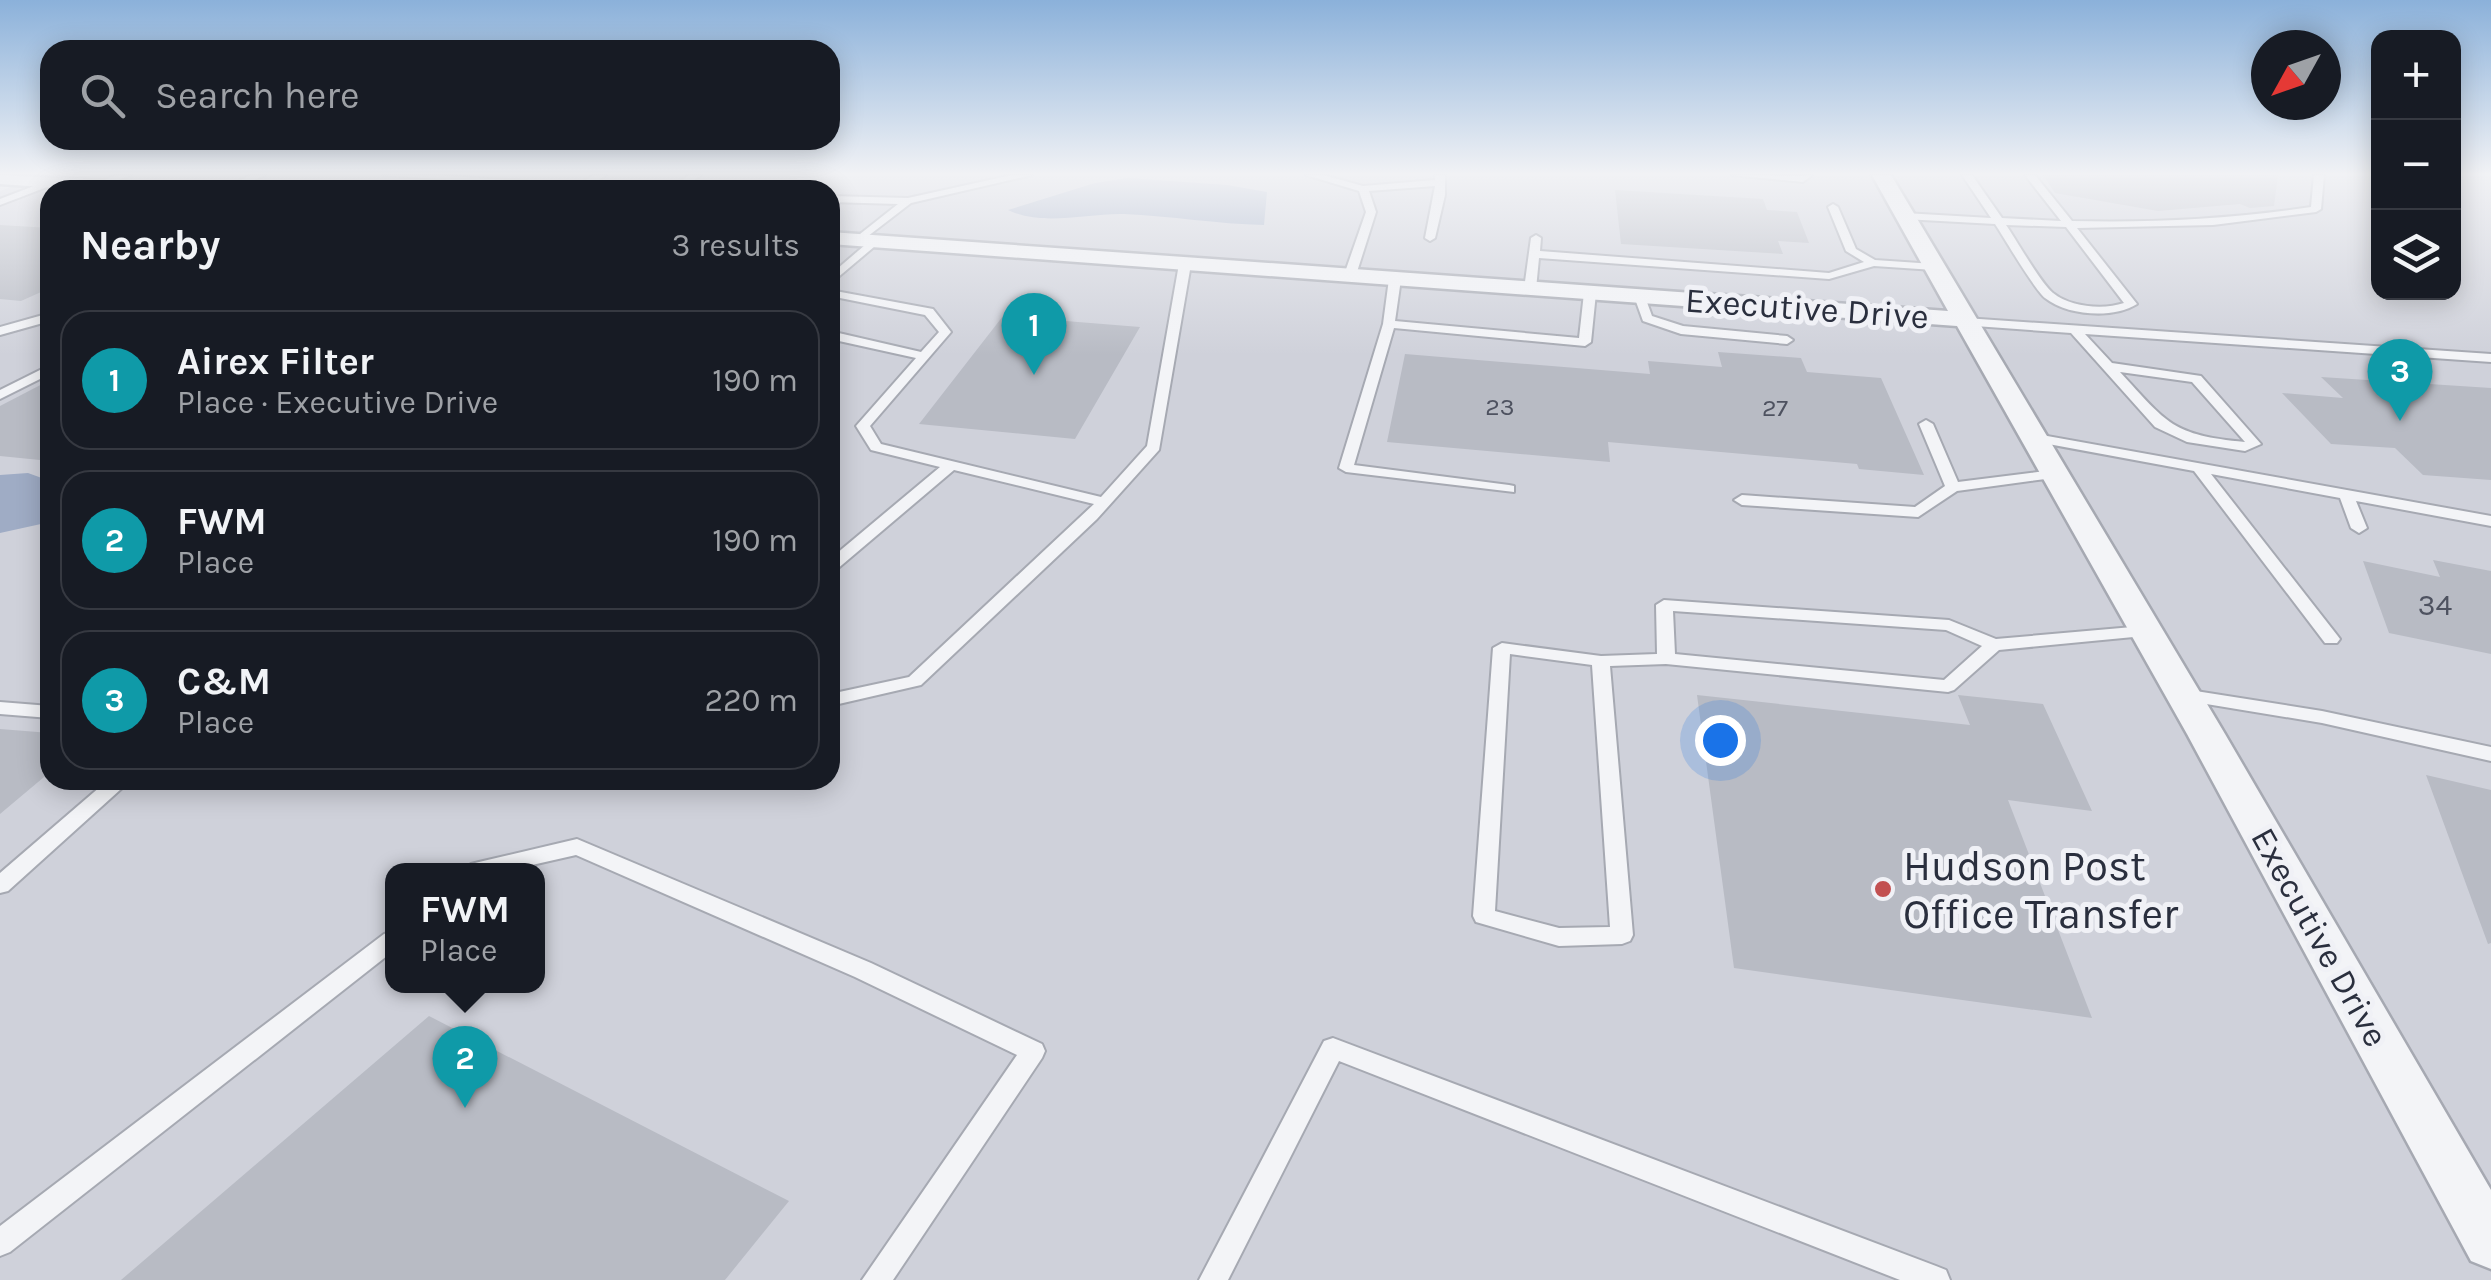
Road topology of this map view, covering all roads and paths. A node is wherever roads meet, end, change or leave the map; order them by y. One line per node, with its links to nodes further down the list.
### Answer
1 (873, 235): 11 (lane)
2 (1363, 235): 17 (lane)
3 (1431, 235): 8 (lane)
4 (1845, 235): 13 (lane)
5 (1915, 235): 15 (street)
6 (2008, 235): 7 (lane)
7 (2079, 235)
8 (1430, 238)
9 (1536, 238): 12 (lane)
10 (840, 239): 11 (street, Executive Drive)
11 (867, 241): 14 (street, Executive Drive); 16 (lane)
12 (1534, 254): 13 (lane); 19 (lane)
13 (1874, 262): 15 (lane)
14 (1185, 264): 17 (street, Executive Drive); 44 (lane)
15 (1934, 267): 24 (street)
16 (840, 270)
17 (1350, 275): 18 (street, Executive Drive)
18 (1395, 278): 19 (street, Executive Drive); 25 (lane)
19 (1530, 289): 20 (street, Executive Drive)
20 (1590, 293): 22 (street, Executive Drive); 25 (lane)
21 (840, 295): 30 (lane)
22 (1640, 296): 24 (street, Executive Drive); 29 (lane)
23 (40, 320): 27 (lane)
24 (1964, 321): 26 (lane); 36 (street, Executive Drive)
25 (1388, 324): 41 (lane)
26 (2075, 330): 31 (lane); 32 (lane)
27 (0, 331)
28 (840, 337): 30 (lane)
29 (1787, 340)
30 (924, 356): 37 (lane)
31 (2491, 358)
32 (2112, 368): 32 (lane)
33 (40, 374): 34 (lane)
34 (0, 395)
35 (1926, 424): 40 (lane)
36 (2032, 437): 38 (lane); 39 (street, Executive Drive)
37 (951, 465): 44 (lane); 47 (lane)
38 (2198, 467): 42 (lane); 49 (lane)
39 (2053, 474): 40 (lane); 48 (street, Executive Drive)
40 (1953, 487): 43 (lane)
41 (1509, 489)
42 (2346, 494): 45 (lane); 46 (lane)
43 (1742, 500)
44 (1104, 502): 54 (lane)
45 (2491, 520)
46 (2359, 528)
47 (840, 559)
48 (2144, 631): 50 (lane); 53 (street, Executive Drive)
49 (2331, 640)
50 (1994, 646): 51 (lane); 51 (lane)
51 (1666, 658): 52 (lane)
52 (1602, 661): 52 (lane)
53 (2182, 695): 57 (lane); 62 (street, Executive Drive)
54 (840, 698)
55 (0, 708): 56 (lane)
56 (40, 711)
57 (2491, 754)
58 (109, 790): 60 (lane)
59 (509, 863): 64 (lane)
60 (0, 885)
61 (385, 945): 63 (lane)
62 (2491, 1242)
63 (0, 1243)
64 (876, 1280)
65 (1212, 1280): 66 (lane)
66 (1936, 1280)

